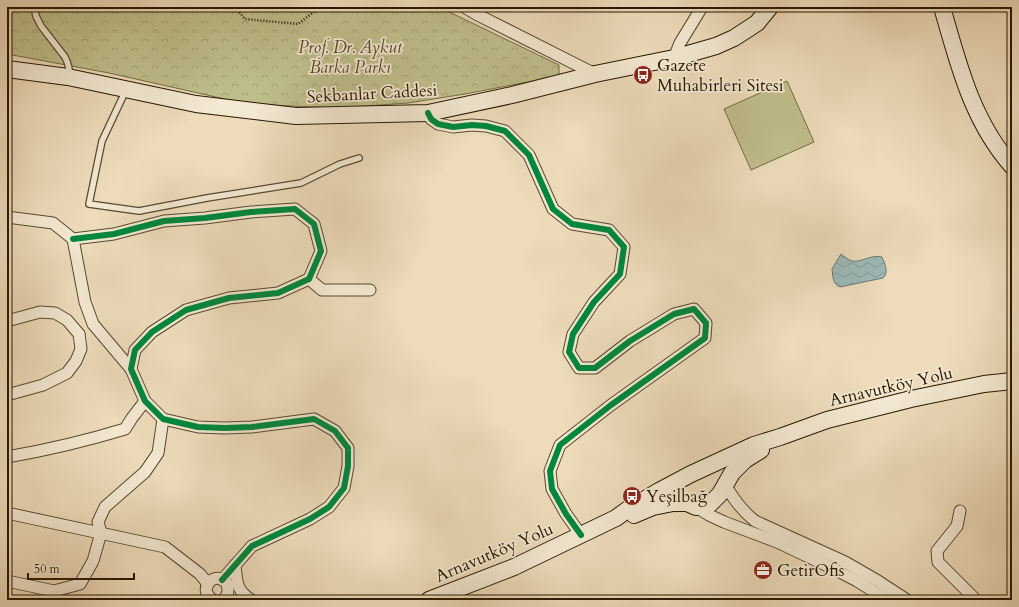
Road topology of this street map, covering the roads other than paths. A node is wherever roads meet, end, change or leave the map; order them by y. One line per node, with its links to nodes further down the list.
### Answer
1 (34, 7): 9 (lane)
2 (464, 7): 8 (street)
3 (702, 7): 6 (street)
4 (770, 7): 6 (main road, Sekbanlar Caddesi)
5 (942, 7): 13 (main road)
6 (674, 58): 8 (main road, Sekbanlar Caddesi)
7 (7, 69): 9 (main road, Sekbanlar Caddesi)
8 (595, 74): 11 (main road, Sekbanlar Caddesi)
9 (68, 77): 10 (main road, Sekbanlar Caddesi)
10 (126, 90): 11 (main road, Sekbanlar Caddesi); 12 (lane)
11 (428, 113): 36 (street)
12 (359, 158)
13 (1012, 166)
14 (7, 217): 15 (street)
15 (73, 239): 16 (street); 19 (street)
16 (309, 279): 17 (street); 21 (street)
17 (370, 290)
18 (7, 321): 20 (street)
19 (93, 324): 20 (street); 21 (street)
20 (79, 334): 23 (street)
21 (131, 369): 24 (street)
22 (1012, 381): 26 (main road, Arnavutköy Yolu)
23 (7, 395)
24 (145, 401): 25 (street); 27 (street)
25 (163, 419): 35 (street); 37 (street)
26 (780, 437): 28 (main road); 30 (main road)
27 (7, 457)
28 (705, 468): 29 (main road); 30 (main road)
29 (686, 478): 31 (main road); 34 (main road)
30 (725, 485): 31 (main road); 46 (street)
31 (691, 505): 34 (main road); 45 (street)
32 (960, 511): 47 (street)
33 (7, 513): 35 (street)
34 (616, 518): 36 (main road, Arnavutköy Yolu)
35 (101, 533): 39 (street); 40 (street)
36 (581, 534): 44 (main road, Arnavutköy Yolu)
37 (235, 565): 38 (street); 43 (street)
38 (222, 580): 40 (street); 41 (street)
39 (7, 582)
40 (208, 584): 42 (street)
41 (226, 597)
42 (210, 599)
43 (251, 600)
44 (429, 600)
45 (888, 600)
46 (907, 600)
47 (976, 600)

